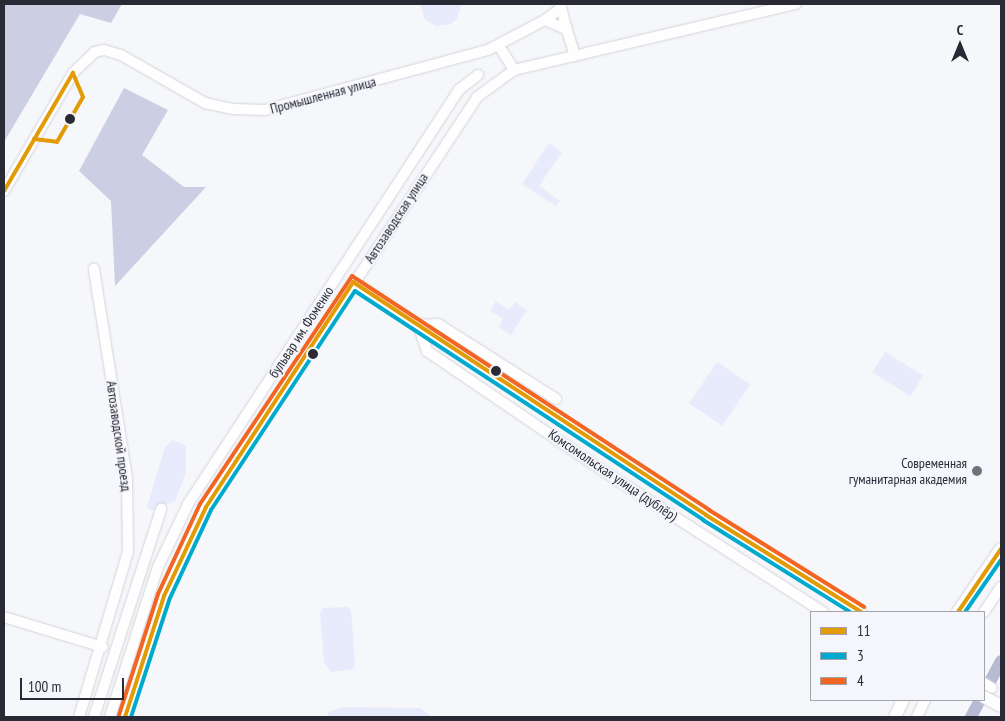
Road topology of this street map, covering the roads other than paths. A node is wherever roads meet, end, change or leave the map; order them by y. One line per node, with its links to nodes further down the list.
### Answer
1 (796, 4): 6 (street, Автозаводская улица)
2 (560, 6): 3 (street, Промышленная улица); 4 (street)
3 (545, 20): 4 (street); 5 (street, Промышленная улица)
4 (567, 30): 6 (street)
5 (498, 46): 7 (street); 9 (street, Промышленная улица)
6 (575, 56): 7 (street, Автозаводская улица)
7 (514, 70): 11 (street, Автозаводская улица)
8 (478, 75): 27 (street, бульвар им. Фоменко)
9 (4, 191)
10 (94, 269): 22 (street, Автозаводской проезд)
11 (353, 282): 12 (street); 28 (street, Автозаводская улица)
12 (418, 325): 13 (street); 17 (street, Комсомольская улица (дублёр)); 18 (street)
13 (556, 399)
14 (161, 509): 26 (street)
15 (1001, 549): 19 (main road)
16 (1001, 587): 20 (street)
17 (821, 611)
18 (860, 611)
19 (959, 611)
20 (985, 611)
21 (4, 617): 22 (street)
22 (103, 646): 25 (street, Автозаводской проезд)
23 (903, 701): 29 (main road)
24 (925, 701): 30 (street)
25 (79, 717)
26 (94, 717)
27 (110, 717)
28 (125, 717)
29 (895, 717)
30 (917, 717)

